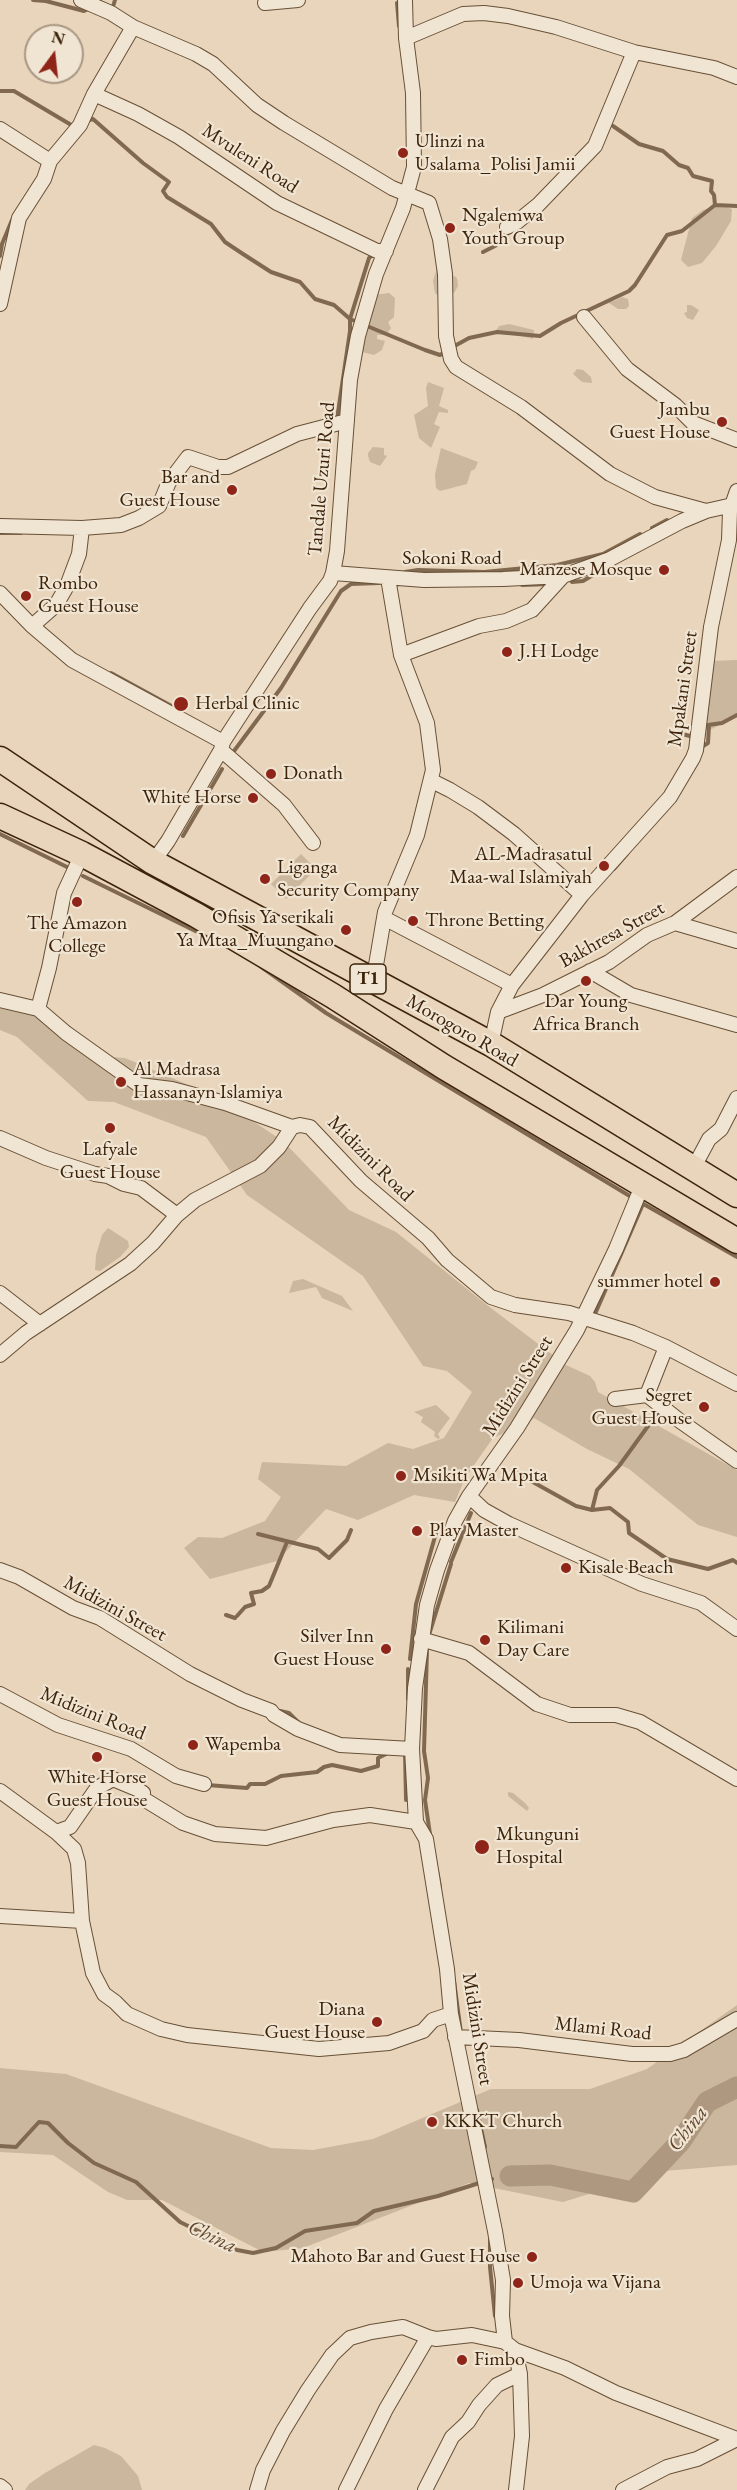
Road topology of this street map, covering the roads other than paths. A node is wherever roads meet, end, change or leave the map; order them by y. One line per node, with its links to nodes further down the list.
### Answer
1 (81, 0): 5 (street)
2 (298, 0): 4 (street)
3 (405, 0): 6 (street, Tandale Uzuri Road)
4 (265, 3)
5 (133, 27): 9 (street); 12 (street)
6 (406, 38): 7 (street); 12 (street, Tandale Uzuri Road)
7 (634, 52): 8 (street); 13 (street)
8 (737, 77)
9 (94, 94): 11 (street); 14 (street, Mvuleni Road)
10 (0, 129): 11 (street)
11 (50, 161): 15 (street)
12 (406, 194): 14 (street, Tandale Uzuri Road); 20 (street)
13 (507, 227)
14 (386, 251): 17 (street, Tandale Uzuri Road)
15 (0, 304)
16 (584, 317): 18 (street)
17 (347, 421): 22 (street); 23 (street, Tandale Uzuri Road)
18 (737, 440)
19 (736, 500): 20 (street, Sokoni Road); 24 (street, Mpakani Street)
20 (706, 511): 25 (street, Sokoni Road)
21 (0, 526): 22 (street)
22 (81, 528): 28 (street)
23 (333, 573): 26 (street, Sokoni Road); 30 (street, Tandale Uzuri Road)
24 (730, 575): 38 (street, Mpakani Street)
25 (563, 576): 26 (street, Sokoni Road); 29 (street)
26 (388, 578): 29 (street)
27 (0, 593): 28 (street)
28 (32, 626): 30 (street)
29 (401, 655): 32 (street)
30 (222, 746): 34 (street); 36 (street, Tandale Uzuri Road)
31 (0, 759): 36 (highway, Morogoro Road / T1)
32 (432, 781): 38 (street); 39 (street)
33 (0, 816): 35 (highway, Morogoro Road / T1)
34 (313, 843)
35 (82, 854): 46 (street); 54 (highway, Morogoro Road / T1)
36 (153, 862): 43 (highway, Morogoro Road / T1)
37 (737, 877): 40 (street, Bakhresa Street)
38 (582, 895): 44 (street, Mpakani Street)
39 (384, 918): 43 (street); 44 (street)
40 (675, 923): 41 (street); 42 (street, Bakhresa Street)
41 (737, 941)
42 (590, 971): 47 (street, Bakhresa Street); 48 (street)
43 (371, 981): 49 (highway, Morogoro Road / T1)
44 (512, 985): 47 (street, Mpakani Street)
45 (0, 1000): 46 (street)
46 (38, 1009): 51 (street, Midizini Road)
47 (498, 1012): 49 (street, Mpakani Street)
48 (737, 1025)
49 (491, 1044): 53 (highway, Morogoro Road / T1)
50 (737, 1098): 53 (street)
51 (292, 1127): 56 (street); 59 (street, Midizini Road)
52 (0, 1138): 56 (street)
53 (694, 1167): 55 (highway, Morogoro Road / T1)
54 (642, 1186): 57 (highway, Morogoro Road / T1); 59 (street, Midizini Street)
55 (737, 1195)
56 (177, 1215): 60 (street)
57 (737, 1241)
58 (0, 1293): 60 (street)
59 (583, 1317): 61 (street, Midizini Road); 67 (street, Midizini Street)
60 (40, 1324): 62 (street)
61 (666, 1347): 63 (street, Midizini Road); 64 (street)
62 (0, 1354)
63 (737, 1384)
64 (647, 1395): 65 (street); 66 (street)
65 (615, 1399)
66 (737, 1461)
67 (470, 1496): 69 (street); 70 (street, Midizini Street)
68 (0, 1570): 72 (street, Midizini Street)
69 (737, 1629)
70 (420, 1640): 72 (street, Midizini Street); 73 (street)
71 (0, 1694): 74 (street, Midizini Road)
72 (412, 1749): 76 (street, Midizini Street)
73 (737, 1779)
74 (204, 1784)
75 (0, 1791): 77 (street)
76 (416, 1822): 77 (street); 80 (street, Midizini Street)
77 (56, 1832): 79 (street)
78 (0, 1916): 79 (street)
79 (82, 1921): 80 (street)
80 (451, 2014): 82 (street, Midizini Street)
81 (737, 2019): 82 (street, Mlami Road)
82 (455, 2037): 84 (street, Midizini Street)
83 (428, 2337): 84 (street); 90 (street); 91 (street)
84 (510, 2346): 85 (street, Midizini Street); 86 (street)
85 (520, 2374): 92 (street); 93 (street, Midizini Street)
86 (737, 2439): 87 (street)
87 (651, 2476): 94 (street); 95 (street)
88 (0, 2486): 89 (street)
89 (6, 2490)
90 (257, 2490)
91 (346, 2490)
92 (425, 2490)
93 (516, 2490)
94 (623, 2490)
95 (651, 2490)

